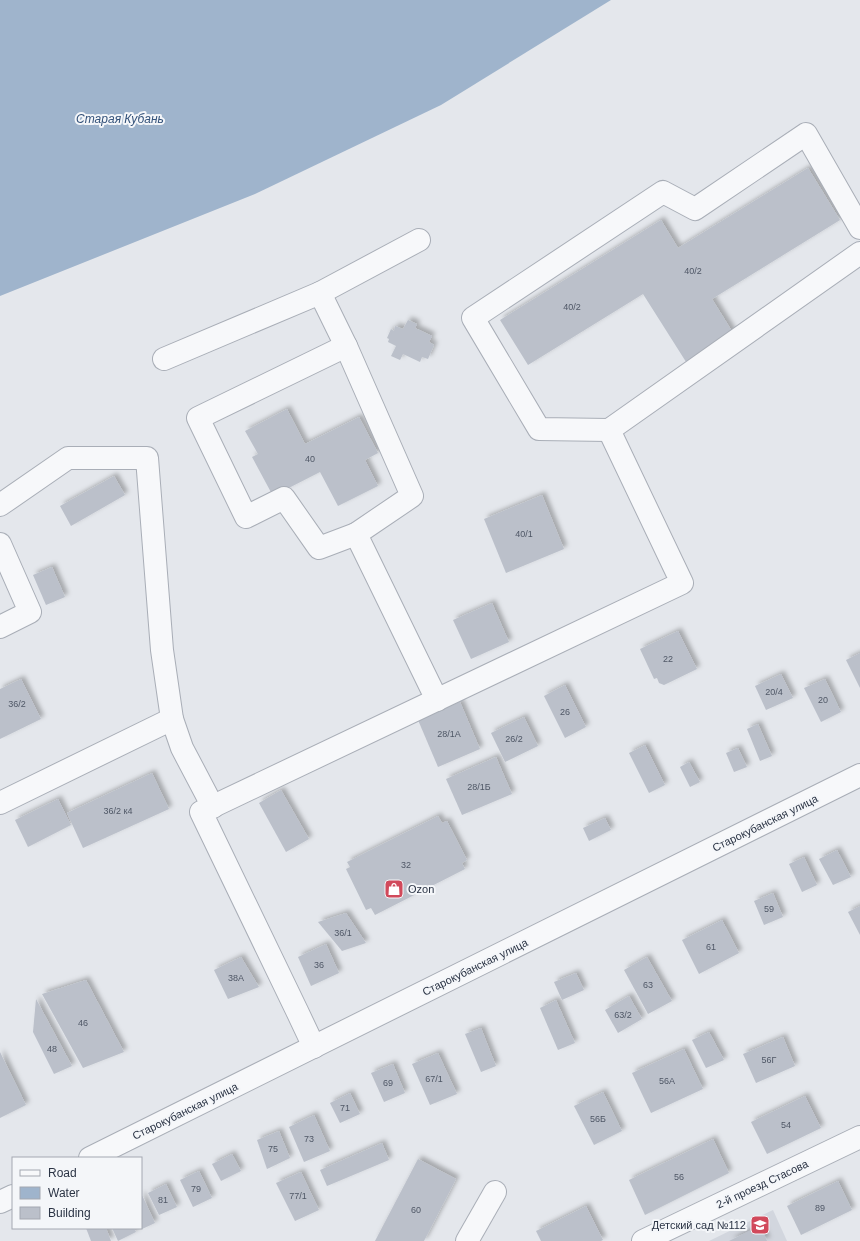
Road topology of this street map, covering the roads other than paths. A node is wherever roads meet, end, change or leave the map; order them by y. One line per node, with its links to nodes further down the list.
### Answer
1 (860, 228): 7 (street)
2 (419, 240): 4 (street)
3 (860, 253): 7 (street)
4 (320, 293): 5 (street); 6 (street)
5 (346, 346): 9 (street); 9 (street)
6 (164, 359)
7 (609, 430): 12 (street)
8 (0, 505): 13 (street)
9 (356, 534): 12 (street)
10 (0, 544): 11 (street)
11 (0, 627)
12 (437, 700): 16 (street)
13 (172, 719): 15 (street); 16 (street)
14 (860, 775): 17 (street, Старокубанская улица)
15 (0, 803)
16 (213, 807): 17 (street)
17 (314, 1047): 19 (street, Старокубанская улица)
18 (860, 1137): 24 (street, 2-й проезд Стасова)
19 (92, 1157)
20 (495, 1192): 23 (street)
21 (12, 1196): 22 (street)
22 (0, 1202)
23 (467, 1241)
24 (643, 1241)

